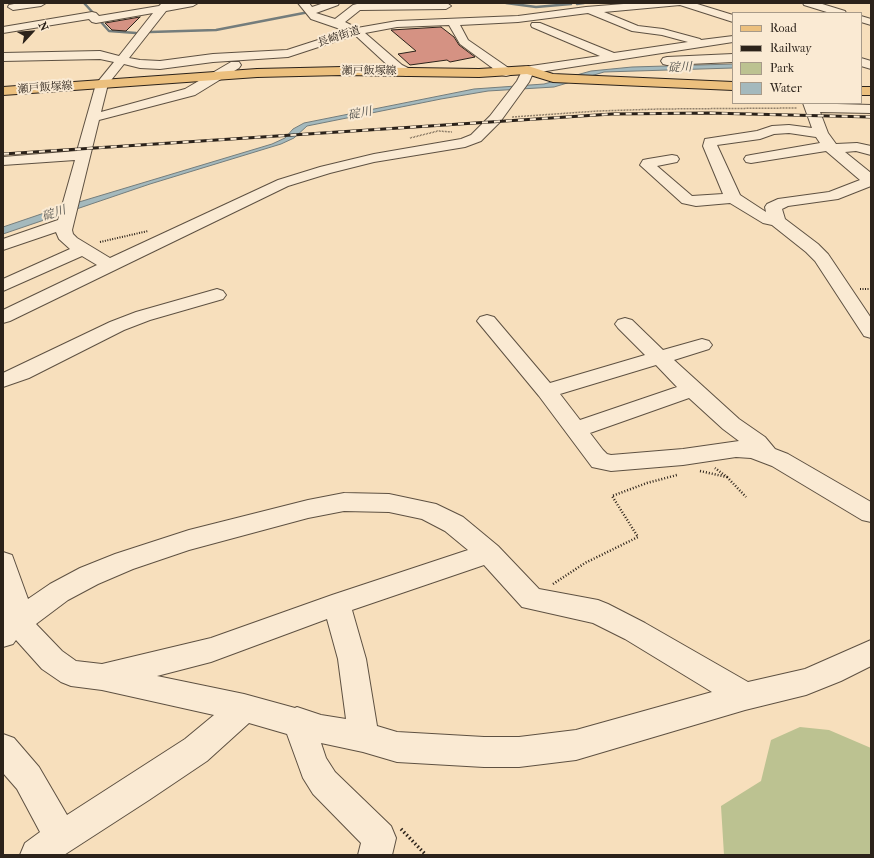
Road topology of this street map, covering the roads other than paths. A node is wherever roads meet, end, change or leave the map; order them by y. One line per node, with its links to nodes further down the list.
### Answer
1 (41, 3): 11 (street)
2 (193, 3): 8 (street)
3 (334, 3): 10 (street)
4 (575, 3): 12 (street)
5 (677, 3): 12 (street, 長崎街道)
6 (683, 3): 14 (street)
7 (808, 3): 13 (street)
8 (163, 5): 18 (street); 28 (street)
9 (456, 6): 16 (street)
10 (307, 7): 16 (street)
11 (10, 8): 18 (street)
12 (586, 10): 15 (street, 長崎街道); 22 (street)
13 (838, 12)
14 (732, 19)
15 (452, 21): 20 (street, 長崎街道); 32 (street)
16 (337, 23): 20 (street)
17 (536, 25): 29 (street)
18 (24, 26): 19 (street)
19 (3, 30)
20 (356, 31): 24 (street, 長崎街道); 27 (street)
21 (732, 39): 22 (street)
22 (703, 43): 23 (street); 29 (street)
23 (732, 54)
24 (250, 56): 28 (street, 長崎街道); 33 (street)
25 (3, 57): 28 (street, 長崎街道)
26 (732, 58): 29 (street)
27 (387, 59): 30 (street); 31 (street)
28 (120, 60): 35 (street)
29 (614, 60): 34 (street)
30 (382, 71): 31 (main road, 瀬戸飯塚線); 33 (main road, 瀬戸飯塚線)
31 (406, 72): 32 (main road, 瀬戸飯塚線)
32 (506, 72): 34 (main road, 瀬戸飯塚線)
33 (218, 76): 35 (main road, 瀬戸飯塚線); 40 (street)
34 (526, 76): 36 (main road, 瀬戸飯塚線); 54 (street)
35 (102, 84): 37 (main road, 瀬戸飯塚線); 40 (street)
36 (732, 86)
37 (3, 91)
38 (811, 106): 39 (street); 41 (street)
39 (871, 109)
40 (93, 118): 44 (street)
41 (821, 133): 42 (street); 49 (street)
42 (831, 148): 43 (street); 45 (street); 48 (street)
43 (871, 151)
44 (83, 155): 47 (street); 50 (street)
45 (752, 158)
46 (672, 159): 49 (street)
47 (3, 161)
48 (871, 181): 51 (street)
49 (733, 198): 51 (street)
50 (68, 213): 52 (street); 53 (street)
51 (777, 221): 60 (street)
52 (3, 245)
53 (83, 249): 54 (street); 55 (street)
54 (109, 265): 57 (street)
55 (3, 286)
56 (217, 295): 63 (street)
57 (3, 317)
58 (487, 321): 65 (street)
59 (625, 324): 62 (street)
60 (871, 332)
61 (702, 345): 62 (street)
62 (661, 357): 64 (street); 65 (street)
63 (3, 380)
64 (692, 389): 66 (street); 67 (street)
65 (546, 391): 66 (street)
66 (575, 430): 67 (street)
67 (766, 454): 68 (street)
68 (871, 513)
69 (489, 553): 71 (street); 72 (street); 75 (street)
70 (3, 562): 72 (street)
71 (337, 605): 74 (street); 78 (street)
72 (10, 629): 74 (street)
73 (871, 652): 75 (street)
74 (102, 677): 76 (street)
75 (745, 696): 78 (street)
76 (244, 708): 77 (street); 80 (street)
77 (297, 721): 78 (street); 81 (street)
78 (363, 737)
79 (3, 748): 80 (street)
80 (49, 846)
81 (375, 855)

